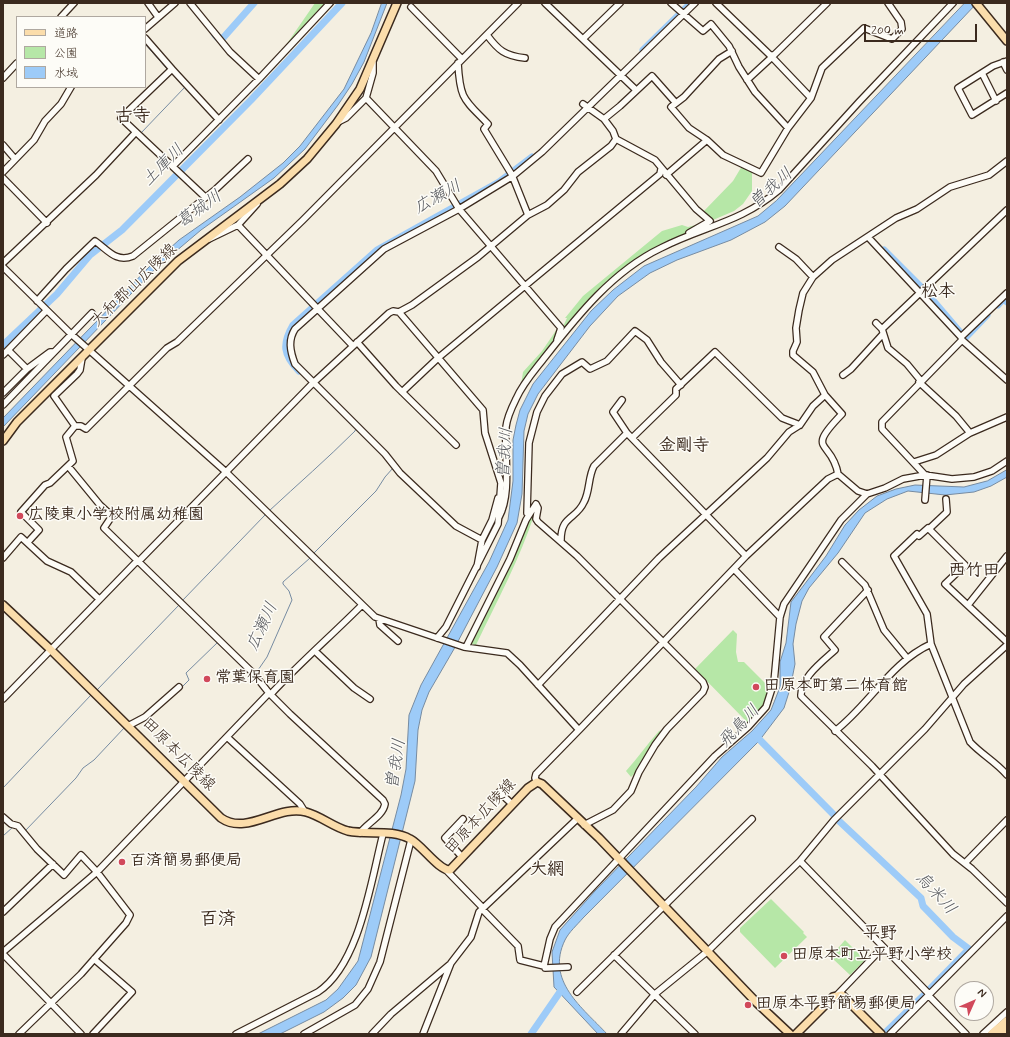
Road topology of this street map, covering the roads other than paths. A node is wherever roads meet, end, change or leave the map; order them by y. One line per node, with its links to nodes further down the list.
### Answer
1 (74, 3): 19 (street)
2 (148, 3): 20 (street)
3 (174, 3): 20 (street)
4 (190, 3): 39 (street)
5 (330, 3): 39 (street)
6 (397, 3): 31 (main road, 大和郡山広陵線)
7 (518, 3): 22 (street)
8 (545, 3): 24 (street)
9 (620, 3): 24 (street)
10 (671, 3): 18 (street)
11 (695, 3): 18 (street)
12 (716, 3): 27 (street)
13 (827, 3): 27 (street)
14 (888, 3): 45 (street)
15 (953, 3): 75 (street)
16 (976, 3): 25 (main road)
17 (411, 7): 29 (street)
18 (682, 13): 26 (street); 37 (street)
19 (62, 16)
20 (158, 17): 21 (street)
21 (146, 28)
22 (487, 35): 28 (street); 29 (street)
23 (146, 39): 34 (street)
24 (583, 39): 37 (street)
25 (1007, 41)
26 (732, 51): 40 (street); 47 (street)
27 (771, 56): 40 (street); 45 (street)
28 (525, 58)
29 (462, 59): 32 (street)
30 (1005, 61): 35 (street); 36 (street)
31 (373, 63): 44 (street); 51 (main road, 大和郡山広陵線)
32 (458, 63): 52 (street); 64 (street)
33 (16, 64): 38 (street)
34 (172, 69): 50 (street); 54 (street)
35 (1007, 70)
36 (982, 72): 46 (street); 46 (street)
37 (620, 73): 42 (street); 48 (street)
38 (3, 78)
39 (259, 79): 50 (street)
40 (747, 80): 53 (street)
41 (70, 88): 58 (street)
42 (636, 90): 47 (street); 49 (street)
43 (1007, 92): 46 (street)
44 (366, 98): 51 (street); 52 (street)
45 (811, 98): 53 (street)
46 (996, 101)
47 (675, 102): 56 (street)
48 (586, 106): 49 (street); 64 (street)
49 (604, 119): 55 (street)
50 (219, 120): 61 (street)
51 (336, 124): 67 (main road, 大和郡山広陵線)
52 (394, 128): 69 (street); 79 (street)
53 (788, 128): 56 (street)
54 (136, 132): 61 (street); 72 (street)
55 (616, 139): 62 (street); 71 (street)
56 (707, 140): 65 (street)
57 (3, 145): 58 (street)
58 (15, 159): 63 (street)
59 (248, 159): 68 (street)
60 (1007, 161): 74 (street)
61 (174, 167): 68 (street)
62 (661, 169): 65 (street); 83 (street)
63 (3, 172)
64 (512, 174): 69 (street); 71 (street)
65 (666, 175): 75 (street)
66 (3, 178): 72 (street)
67 (265, 196): 73 (street); 76 (main road, 大和郡山広陵線)
68 (205, 197): 86 (street)
69 (458, 206): 77 (street); 87 (street)
70 (1007, 210): 85 (street)
71 (528, 214): 77 (street)
72 (47, 223): 80 (street)
73 (238, 225): 76 (street); 79 (street)
74 (868, 237): 82 (street); 85 (street)
75 (685, 238): 96 (street)
76 (203, 241): 98 (main road, 大和郡山広陵線)
77 (492, 246): 83 (street); 89 (street)
78 (779, 247): 82 (street)
79 (266, 255): 87 (street); 107 (street)
80 (3, 263)
81 (3, 267): 86 (street)
82 (813, 278): 112 (street)
83 (525, 285): 96 (street); 102 (street)
84 (1007, 292): 94 (street)
85 (919, 294): 92 (street); 94 (street)
86 (37, 301): 88 (street)
87 (316, 307): 95 (street); 108 (street)
88 (46, 310): 93 (street); 97 (street)
89 (399, 312): 95 (street); 102 (street)
90 (92, 313): 93 (street)
91 (876, 323): 92 (street)
92 (883, 331): 104 (street); 106 (street)
93 (71, 334): 98 (street); 99 (street)
94 (962, 339): 105 (street); 106 (street)
95 (355, 344): 108 (street); 110 (street)
96 (555, 344): 126 (street)
97 (8, 350): 100 (street); 103 (street)
98 (89, 350): 101 (main road, 大和郡山広陵線); 107 (street)
99 (54, 353): 103 (street); 114 (street)
100 (3, 355)
101 (82, 358): 117 (street); 121 (main road, 大和郡山広陵線)
102 (438, 358): 110 (street); 130 (street)
103 (27, 369): 111 (street)
104 (843, 375)
105 (1007, 380)
106 (920, 382): 119 (street); 124 (street)
107 (130, 384): 117 (street); 127 (street)
108 (312, 384): 127 (street); 138 (street)
109 (681, 385): 116 (street); 120 (street); 136 (street)
110 (402, 392): 122 (street)
111 (3, 393)
112 (825, 395): 116 (street); 128 (street)
113 (622, 400): 118 (street)
114 (3, 405)
115 (1007, 417): 119 (street)
116 (800, 425): 134 (street)
117 (75, 426): 125 (street)
118 (627, 433): 120 (street); 139 (street)
119 (970, 433): 124 (street)
120 (632, 438): 134 (street)
121 (3, 441)
122 (456, 445)
123 (1007, 461): 129 (street)
124 (914, 462): 129 (street)
125 (68, 466): 140 (street); 144 (street)
126 (505, 469): 130 (street); 135 (street)
127 (226, 472): 144 (street); 152 (street)
128 (838, 474): 131 (street); 141 (street)
129 (926, 475): 131 (street); 132 (street)
130 (501, 483): 135 (street); 138 (street)
131 (867, 494): 154 (street)
132 (925, 499)
133 (946, 499): 137 (street)
134 (705, 513): 141 (street); 149 (street)
135 (499, 517): 146 (street)
136 (526, 520): 139 (street); 161 (street)
137 (929, 529): 153 (street); 159 (street)
138 (482, 540): 146 (street)
139 (560, 540): 149 (street)
140 (28, 542): 143 (street); 150 (street)
141 (746, 556): 147 (street)
142 (1007, 556): 153 (street)
143 (3, 558)
144 (138, 562): 150 (street); 167 (street)
145 (842, 562): 148 (street)
146 (477, 567): 156 (street)
147 (734, 569): 154 (street); 158 (street)
148 (868, 590): 164 (street); 173 (street)
149 (620, 598): 158 (street); 165 (street)
150 (100, 599): 162 (street)
151 (3, 605): 162 (main road, 田原本広陵線)
152 (362, 605): 155 (street); 163 (street)
153 (968, 605): 160 (street)
154 (780, 617): 193 (street)
155 (379, 619): 156 (street); 157 (street)
156 (438, 638): 161 (street)
157 (398, 641)
158 (664, 641): 172 (street); 187 (street)
159 (931, 644): 164 (street); 168 (street)
160 (1007, 644): 168 (street)
161 (465, 647): 165 (street)
162 (50, 649): 169 (street); 171 (main road, 田原本広陵線)
163 (316, 652): 167 (street); 170 (street)
164 (907, 658): 173 (street)
165 (538, 685): 172 (street)
166 (179, 687): 171 (street)
167 (270, 694): 174 (street); 189 (street)
168 (951, 698): 175 (street); 176 (street)
169 (3, 699)
170 (370, 699)
171 (128, 726): 177 (main road, 田原本広陵線)
172 (579, 730): 178 (street)
173 (835, 731): 175 (street)
174 (227, 737): 177 (street); 181 (street)
175 (881, 774): 194 (street); 195 (street)
176 (1007, 775)
177 (184, 781): 181 (main road, 田原本広陵線); 198 (street)
178 (537, 782): 180 (main road, 田原本広陵線); 184 (main road, 田原本広陵線)
179 (498, 792): 180 (street)
180 (512, 804): 192 (main road, 田原本広陵線)
181 (305, 812): 189 (main road, 田原本広陵線)
182 (3, 817): 196 (street)
183 (463, 819): 192 (street)
184 (577, 819): 187 (main road, 田原本広陵線); 201 (street)
185 (752, 819): 200 (street)
186 (1005, 822): 188 (street); 195 (street)
187 (584, 824): 193 (main road, 田原本広陵線)
188 (1007, 829)
189 (360, 833): 190 (main road, 田原本広陵線)
190 (386, 834): 191 (main road, 田原本広陵線); 222 (street)
191 (409, 839): 197 (main road, 田原本広陵線); 223 (street)
192 (462, 857): 197 (main road, 田原本広陵線)
193 (619, 859): 200 (main road, 田原本広陵線); 210 (street)
194 (800, 861): 204 (street); 205 (street)
195 (965, 863): 199 (street)
196 (53, 864): 198 (street); 202 (street)
197 (446, 870): 201 (street)
198 (98, 872): 206 (street); 208 (street)
199 (1007, 903)
200 (664, 906): 205 (main road, 田原本広陵線); 207 (street)
201 (482, 909): 209 (street); 210 (street)
202 (3, 912)
203 (1007, 916): 215 (street)
204 (883, 947): 214 (street); 215 (street)
205 (708, 951): 213 (street); 228 (main road, 田原本広陵線)
206 (3, 954): 216 (street)
207 (614, 955): 212 (street); 213 (street)
208 (94, 959): 216 (street); 221 (street)
209 (451, 963): 224 (street); 225 (street)
210 (546, 967): 211 (street)
211 (567, 967)
212 (577, 992)
213 (655, 994): 226 (street); 227 (street)
214 (838, 994): 229 (main road); 230 (main road)
215 (929, 995): 231 (street); 232 (street)
216 (51, 1004): 219 (street); 220 (street)
217 (1007, 1012): 233 (street)
218 (1007, 1021): 234 (highway)
219 (19, 1034)
220 (80, 1034)
221 (93, 1034)
222 (236, 1034)
223 (304, 1034)
224 (372, 1034)
225 (424, 1034)
226 (621, 1034)
227 (695, 1034)
228 (787, 1034)
229 (796, 1034)
230 (881, 1034)
231 (890, 1034)
232 (966, 1034)
233 (983, 1034)
234 (993, 1034)

